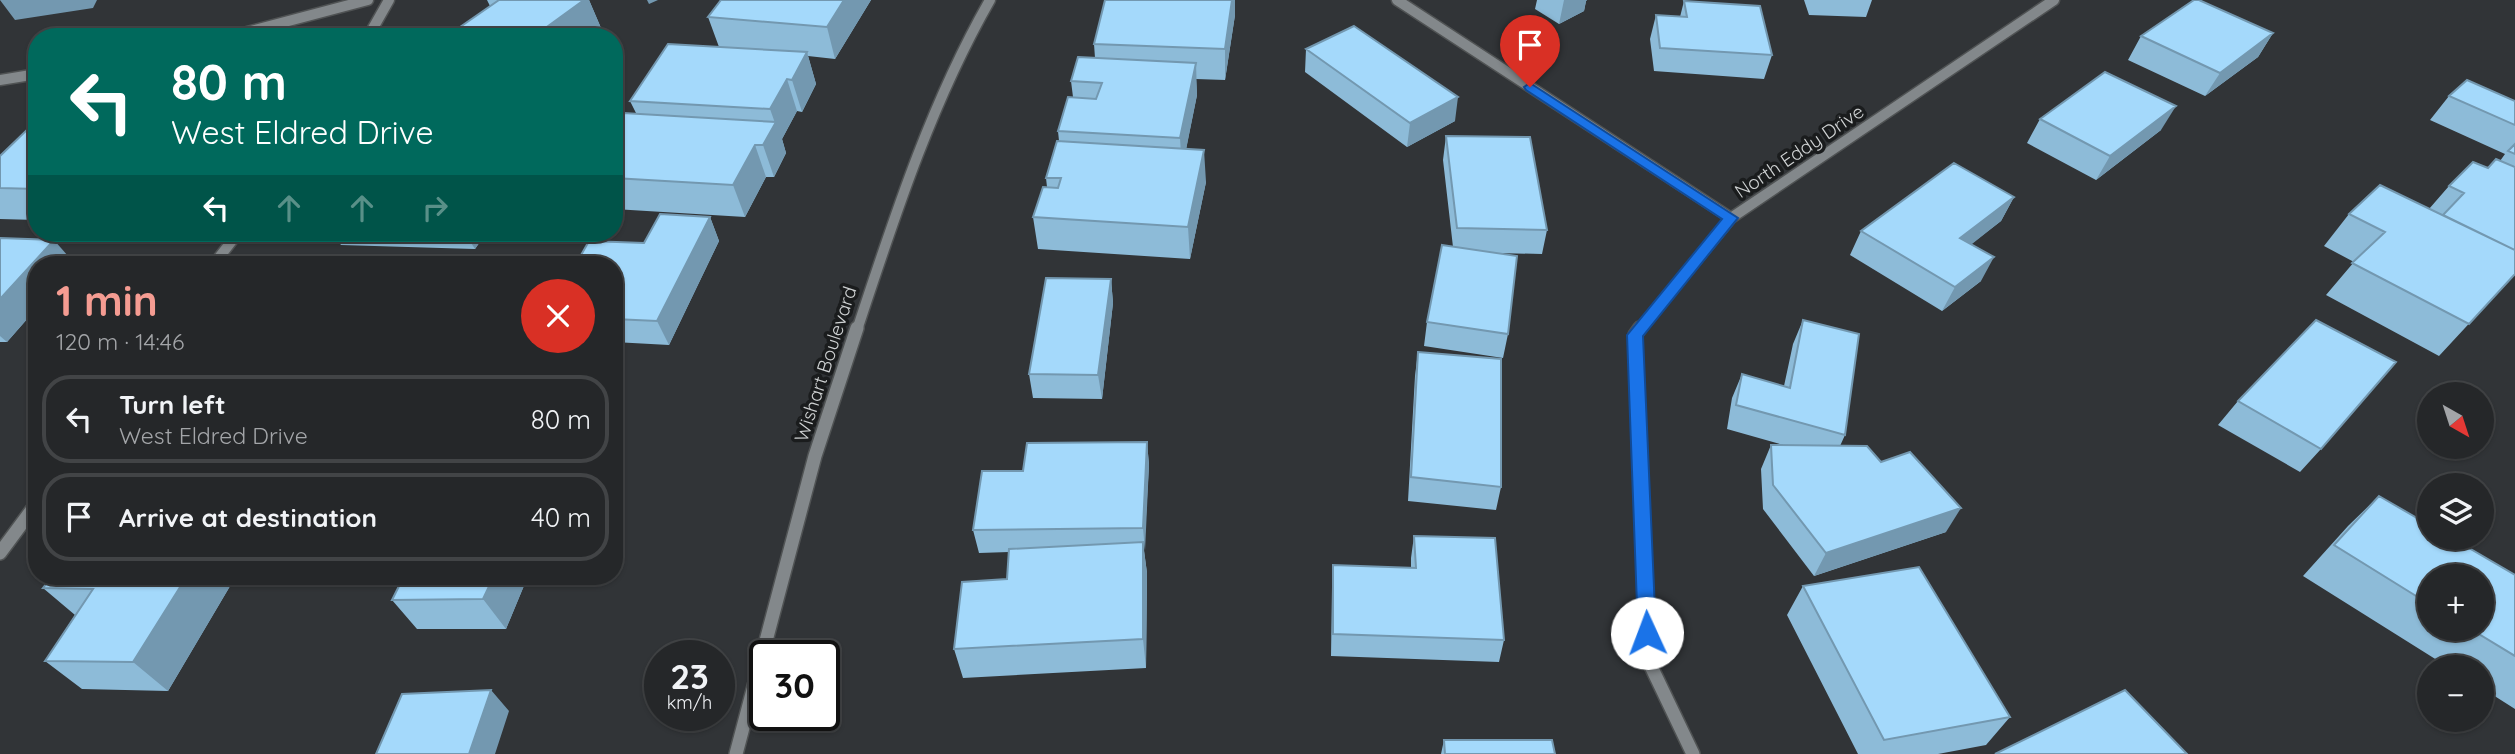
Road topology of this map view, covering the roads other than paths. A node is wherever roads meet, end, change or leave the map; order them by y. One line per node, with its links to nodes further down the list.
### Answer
1 (368, 0): 6 (street)
2 (389, 0): 7 (street)
3 (990, 0): 15 (street, Wishart Boulevard)
4 (1397, 0): 10 (street)
5 (2053, 0): 10 (street, North Eddy Drive)
6 (262, 28)
7 (373, 28)
8 (28, 75): 9 (street)
9 (0, 80)
10 (1731, 218): 16 (street, North Eddy Drive)
11 (231, 242): 12 (street)
12 (220, 256)
13 (28, 515): 14 (street)
14 (0, 553)
15 (736, 754)
16 (1693, 754)

